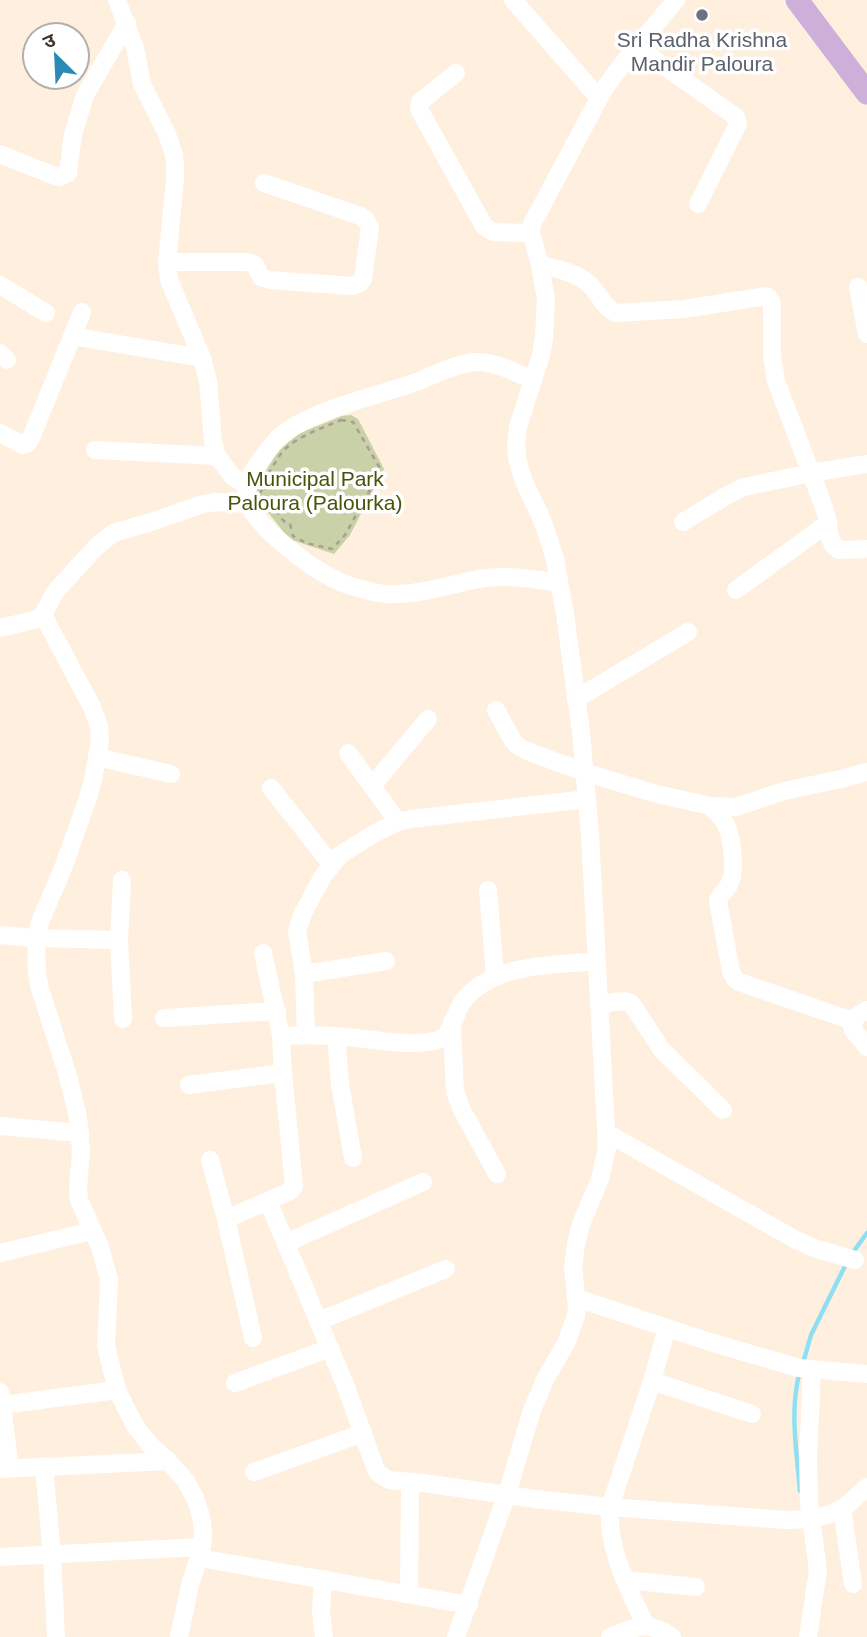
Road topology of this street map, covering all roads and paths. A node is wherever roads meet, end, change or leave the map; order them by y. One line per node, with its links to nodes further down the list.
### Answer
1 (117, 0): 5 (street)
2 (513, 0): 9 (street)
3 (676, 0): 6 (street)
4 (797, 0): 8 (main road)
5 (127, 23): 10 (street); 14 (street)
6 (637, 47): 9 (street); 12 (street)
7 (456, 74): 13 (street)
8 (867, 93)
9 (599, 98): 13 (street)
10 (0, 154)
11 (264, 183): 14 (street)
12 (698, 204)
13 (531, 233): 15 (street)
14 (167, 262): 22 (street)
15 (540, 265): 23 (street); 28 (street)
16 (0, 285): 19 (street)
17 (858, 287): 20 (street)
18 (82, 312): 21 (street)
19 (46, 313)
20 (867, 334)
21 (72, 336): 22 (street); 24 (street)
22 (202, 358): 26 (street)
23 (533, 380): 29 (street); 35 (street)
24 (0, 433)
25 (95, 450): 26 (street)
26 (217, 456): 29 (street)
27 (867, 464): 28 (street)
28 (811, 474): 32 (street); 33 (street)
29 (247, 485): 30 (street)
30 (248, 503): 35 (street); 37 (street)
31 (268, 503): 31 (path)
32 (683, 522)
33 (828, 523): 34 (street); 36 (street)
34 (867, 549)
35 (559, 583): 40 (street)
36 (736, 590)
37 (43, 615): 38 (street); 44 (street)
38 (0, 628)
39 (688, 632): 40 (street)
40 (576, 699): 45 (street)
41 (496, 709): 45 (street)
42 (428, 719): 48 (street)
43 (348, 753): 48 (street)
44 (97, 757): 47 (street); 57 (street)
45 (584, 772): 50 (street); 51 (street)
46 (867, 772): 51 (street)
47 (171, 774)
48 (372, 786): 52 (street)
49 (271, 788): 53 (street)
50 (587, 799): 52 (street); 61 (street)
51 (710, 806): 66 (street)
52 (398, 822): 53 (street)
53 (331, 864): 62 (street)
54 (122, 880): 58 (street)
55 (488, 890): 63 (street)
56 (0, 935): 57 (street)
57 (36, 938): 58 (street); 78 (street)
58 (119, 940): 68 (street)
59 (263, 953): 65 (street)
60 (386, 961): 62 (street)
61 (597, 961): 63 (street); 64 (street)
62 (304, 974): 70 (street)
63 (495, 976): 69 (street)
64 (600, 1005): 76 (street); 79 (street)
65 (276, 1011): 67 (street); 72 (street)
66 (860, 1016): 73 (street)
67 (164, 1018)
68 (123, 1019)
69 (452, 1022): 71 (street); 82 (street)
70 (306, 1035): 71 (street); 72 (street)
71 (336, 1035): 80 (street)
72 (281, 1036): 74 (street)
73 (867, 1046)
74 (282, 1073): 75 (street); 84 (street)
75 (189, 1085)
76 (723, 1110)
77 (0, 1126): 78 (street)
78 (80, 1133): 86 (street)
79 (607, 1133): 89 (street); 91 (street)
80 (353, 1158)
81 (210, 1160): 85 (street)
82 (497, 1174)
83 (423, 1181): 87 (street)
84 (268, 1201): 85 (street); 87 (street)
85 (226, 1219): 94 (street)
86 (92, 1231): 88 (street); 100 (street)
87 (286, 1242): 92 (street)
88 (0, 1253)
89 (850, 1258)
90 (446, 1269): 92 (street)
91 (576, 1298): 93 (street); 110 (street)
92 (319, 1321): 95 (street)
93 (667, 1328): 96 (street); 98 (street)
94 (253, 1338)
95 (330, 1348): 99 (street); 103 (street)
96 (806, 1369): 97 (street); 113 (street)
97 (867, 1374)
98 (652, 1381): 102 (street); 111 (street)
99 (234, 1383)
100 (117, 1390): 101 (street); 104 (street)
101 (1, 1399): 106 (street)
102 (752, 1414)
103 (363, 1433): 107 (street); 108 (street)
104 (168, 1461): 105 (street); 114 (street)
105 (44, 1466): 106 (street); 115 (street)
106 (5, 1468)
107 (254, 1472)
108 (410, 1483): 110 (street); 121 (street)
109 (867, 1487): 112 (street)
110 (507, 1494): 111 (street); 122 (street)
111 (610, 1507): 113 (street); 118 (street)
112 (842, 1508): 113 (street); 119 (street)
113 (805, 1520): 130 (street)
114 (201, 1553): 115 (street); 117 (street); 125 (street)
115 (52, 1555): 116 (street); 124 (street)
116 (0, 1557)
117 (323, 1579): 121 (street); 126 (street)
118 (625, 1580): 120 (street); 123 (street)
119 (853, 1584)
120 (696, 1587)
121 (410, 1594): 122 (street)
122 (468, 1605): 127 (street)
123 (646, 1626): 128 (street); 129 (street)
124 (56, 1637)
125 (179, 1637)
126 (324, 1637)
127 (456, 1637)
128 (610, 1637)
129 (672, 1637)
130 (808, 1637)

